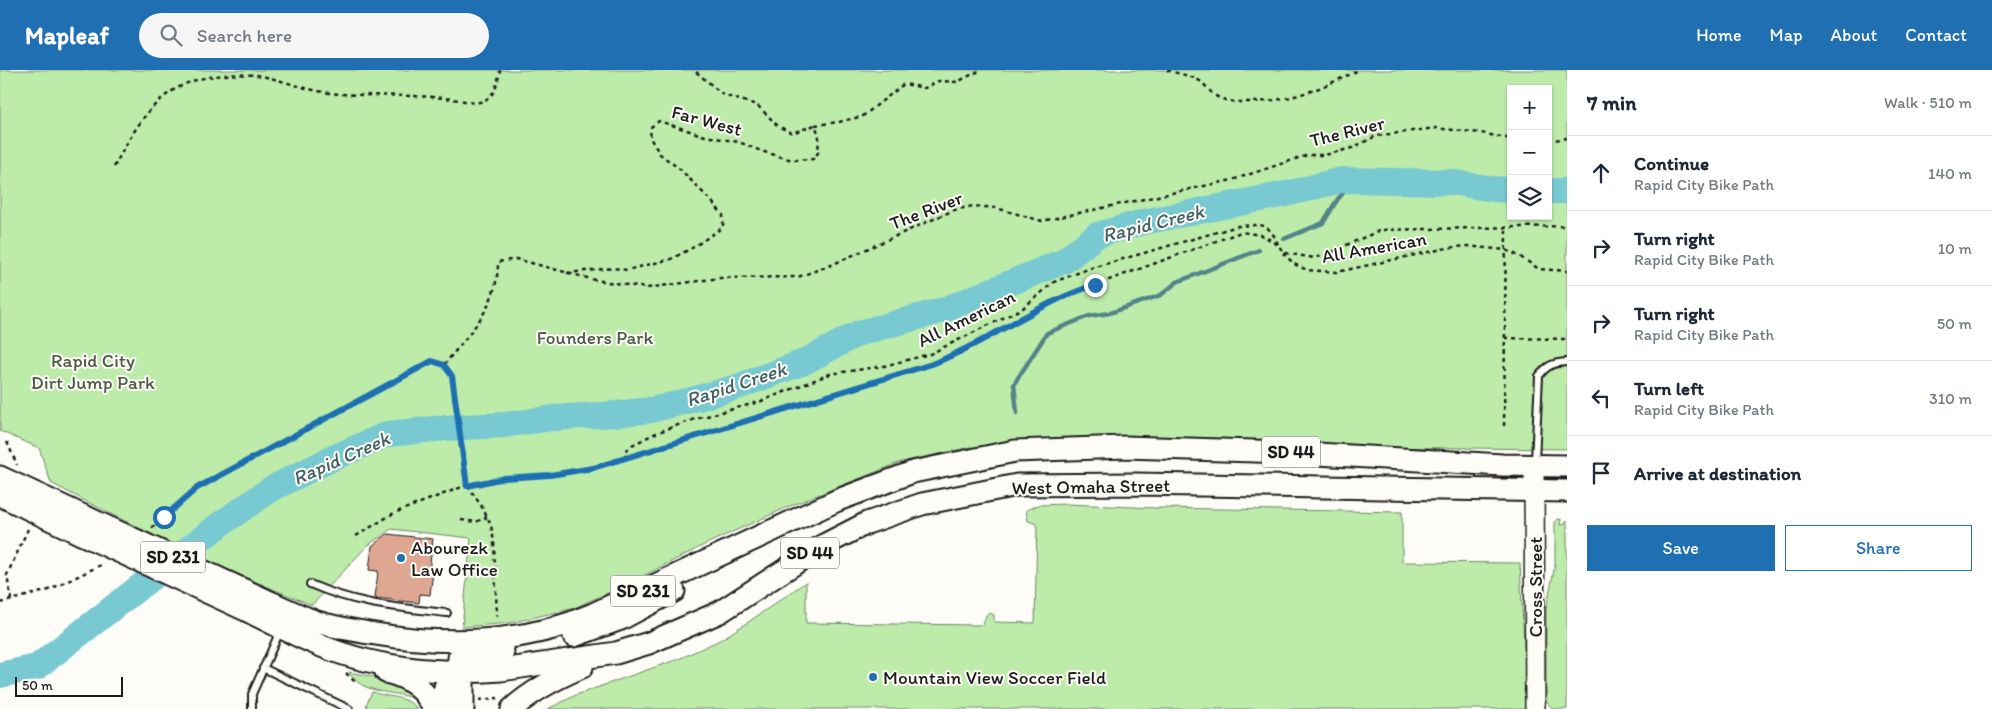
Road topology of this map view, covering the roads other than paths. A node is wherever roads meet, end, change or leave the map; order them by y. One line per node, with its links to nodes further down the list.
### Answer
1 (1567, 362): 2 (lane)
2 (1534, 466): 3 (main road, West Omaha Street / SD 44); 5 (street, Cross Street); 9 (main road, West Omaha Street / SD 44)
3 (1567, 466)
4 (0, 477): 8 (main road, SD 231)
5 (1534, 491): 6 (main road, West Omaha Street / SD 44); 15 (main road, West Omaha Street / SD 44); 23 (street, Cross Street)
6 (1567, 491)
7 (0, 496): 8 (main road, West Omaha Street / SD 231)
8 (85, 526): 12 (main road, West Omaha Street / SD 231, bridge)
9 (782, 527): 13 (main road, West Omaha Street / SD 231); 17 (main road)
10 (310, 584): 11 (lane)
11 (447, 613)
12 (285, 618): 13 (main road, West Omaha Street / SD 231); 14 (main road, West Omaha Street / SD 231); 16 (lane)
13 (433, 641): 17 (main road)
14 (313, 643): 17 (main road, West Omaha Street / SD 231); 22 (main road)
15 (616, 653): 17 (main road, West Omaha Street / SD 231); 18 (main road, SD 44)
16 (264, 668): 20 (lane); 21 (lane)
17 (452, 681): 19 (main road)
18 (506, 703)
19 (470, 704)
20 (252, 709)
21 (349, 709)
22 (434, 709)
23 (1535, 709)

